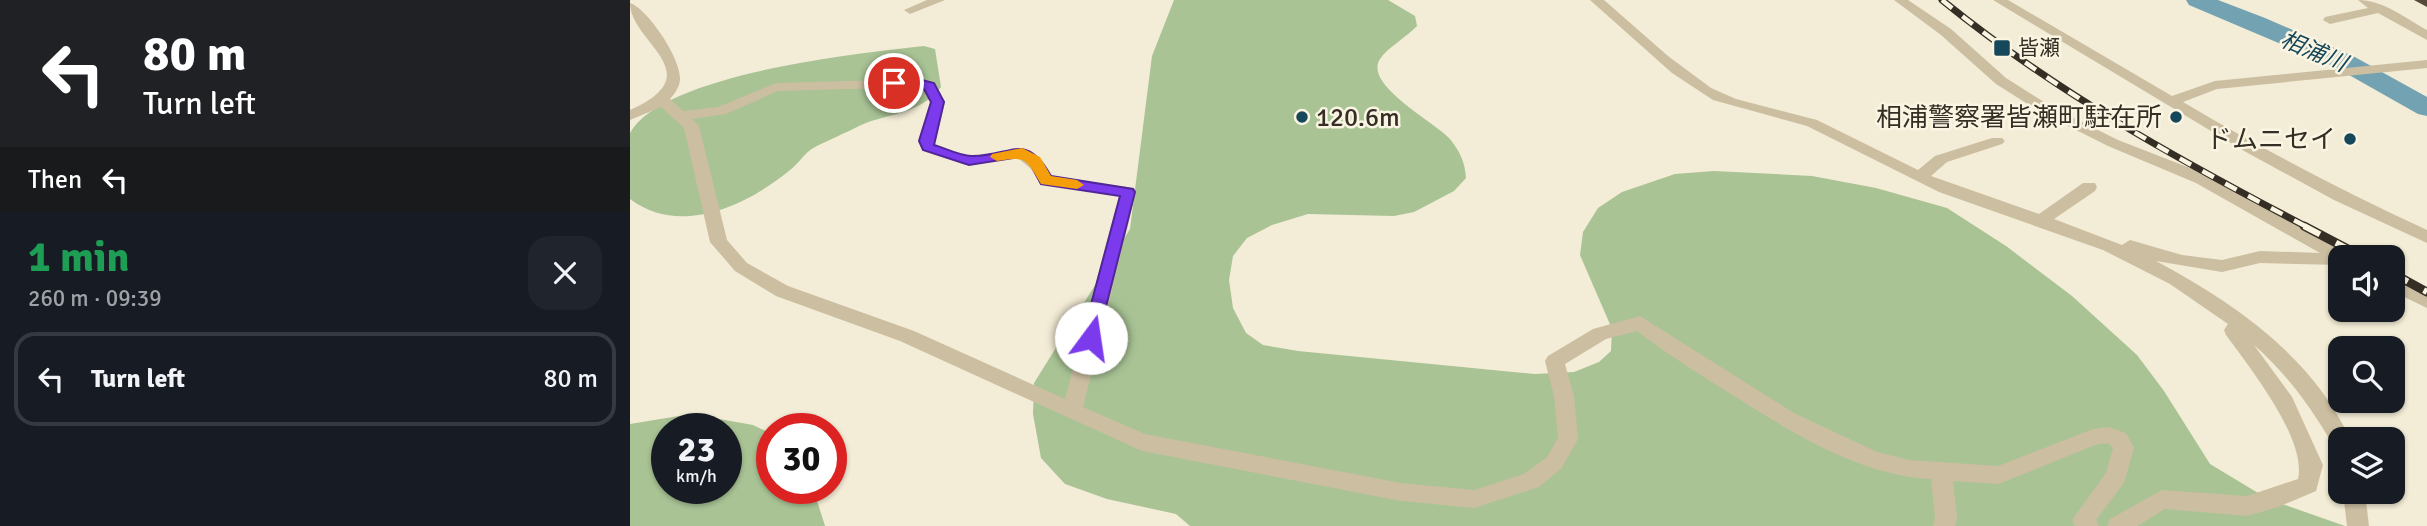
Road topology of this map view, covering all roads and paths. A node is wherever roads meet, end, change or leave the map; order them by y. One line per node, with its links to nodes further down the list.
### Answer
1 (939, 0): 8 (street)
2 (1596, 0): 18 (street)
3 (1900, 0): 23 (street)
4 (1999, 0): 14 (street)
5 (2364, 0): 7 (street)
6 (630, 7): 10 (street)
7 (2381, 9): 9 (street); 11 (street)
8 (910, 10)
9 (2330, 20)
10 (636, 23): 13 (street)
11 (2427, 36)
12 (2422, 64): 14 (street)
13 (662, 100): 15 (street); 16 (street)
14 (2171, 102): 22 (street)
15 (630, 116)
16 (679, 116): 28 (street); 28 (street)
17 (1997, 141): 18 (street)
18 (1920, 177): 20 (street)
19 (2089, 187): 20 (street)
20 (2039, 222): 21 (street)
21 (2057, 228): 24 (street); 27 (street)
22 (2427, 237)
23 (2328, 249)
24 (2328, 258)
25 (2405, 289): 26 (street)
26 (2425, 299)
27 (2242, 324): 29 (street); 34 (street)
28 (1072, 411): 30 (street)
29 (2334, 427)
30 (1941, 472): 32 (street); 33 (street)
31 (2355, 504): 35 (street)
32 (1944, 526)
33 (2088, 526)
34 (2118, 526)
35 (2358, 526)

